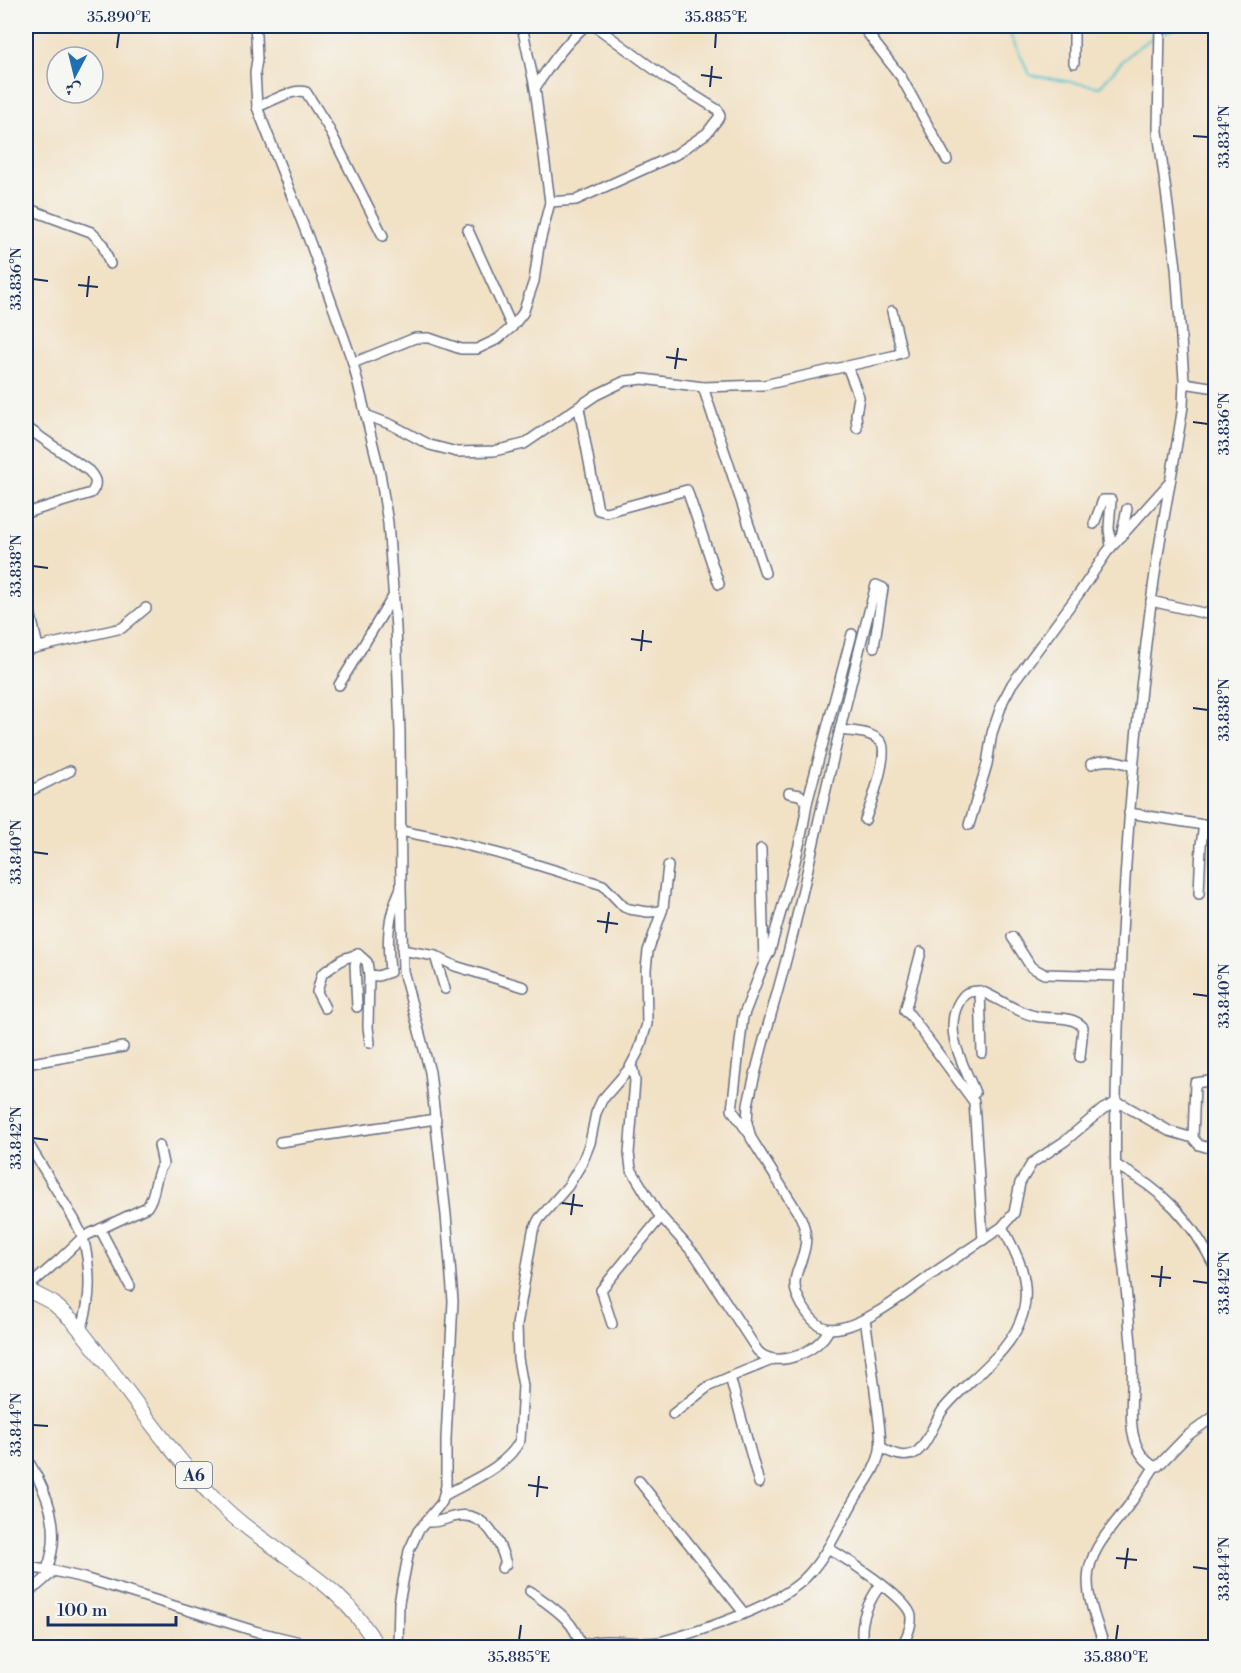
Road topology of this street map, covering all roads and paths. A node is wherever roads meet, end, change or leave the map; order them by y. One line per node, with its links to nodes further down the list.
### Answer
1 (254, 26): 10 (street)
2 (522, 26): 9 (street)
3 (585, 26): 9 (street)
4 (595, 26): 12 (street)
5 (862, 26): 11 (street)
6 (1074, 26): 8 (street)
7 (1160, 26): 21 (street)
8 (1074, 63)
9 (535, 88): 12 (street)
10 (257, 107): 15 (street); 19 (street)
11 (947, 160)
12 (550, 202): 18 (street)
13 (26, 208): 16 (street)
14 (468, 230): 18 (street)
15 (383, 236)
16 (110, 264)
17 (892, 311): 20 (street)
18 (512, 327): 19 (street)
19 (353, 363): 25 (street)
20 (847, 366): 22 (street); 27 (street)
21 (1184, 384): 23 (street); 28 (street)
22 (703, 387): 24 (street); 34 (street)
23 (1215, 387)
24 (579, 408): 25 (street); 35 (street)
25 (366, 415): 37 (street)
26 (26, 427): 30 (street)
27 (857, 428)
28 (1172, 480): 32 (street); 38 (street)
29 (1127, 508): 32 (street)
30 (26, 513)
31 (1094, 524): 33 (street)
32 (1121, 537): 33 (street)
33 (1111, 548): 55 (street)
34 (765, 573)
35 (719, 584)
36 (26, 594): 42 (street)
37 (394, 595): 45 (street); 58 (street)
38 (1151, 601): 40 (street); 48 (street)
39 (146, 608): 42 (street)
40 (1215, 616)
41 (852, 634): 52 (street)
42 (38, 647): 44 (street)
43 (874, 647): 46 (street)
44 (26, 650)
45 (339, 685)
46 (840, 730): 54 (street); 87 (street)
47 (1091, 764): 48 (street)
48 (1132, 766): 53 (street)
49 (70, 771): 50 (street)
50 (26, 793)
51 (789, 793): 52 (street)
52 (807, 803): 69 (street)
53 (1129, 813): 56 (street); 71 (street)
54 (865, 820)
55 (969, 825)
56 (1204, 825): 57 (street); 62 (street)
57 (1215, 827)
58 (401, 831): 61 (street); 63 (street)
59 (761, 849): 69 (street)
60 (668, 866): 63 (street)
61 (401, 888): 65 (street); 70 (street)
62 (1199, 894)
63 (662, 911): 82 (street)
64 (1012, 937): 71 (street)
65 (402, 950): 68 (street); 86 (street)
66 (921, 952): 84 (street)
67 (358, 954): 70 (street); 75 (street); 76 (street)
68 (435, 956): 72 (street); 73 (street)
69 (764, 963): 87 (street)
70 (369, 975): 77 (street)
71 (1120, 976): 85 (street)
72 (524, 987)
73 (445, 989)
74 (980, 991): 79 (street); 80 (street); 84 (street)
75 (357, 1007)
76 (325, 1008)
77 (370, 1043)
78 (123, 1047): 81 (street)
79 (982, 1053)
80 (1080, 1057)
81 (26, 1064)
82 (629, 1069): 94 (street); 115 (street)
83 (1215, 1080): 88 (street)
84 (970, 1096): 98 (street)
85 (1115, 1103): 88 (street); 93 (street); 95 (street)
86 (436, 1119): 90 (street); 115 (street)
87 (749, 1134): 104 (street)
88 (1192, 1138): 92 (street)
89 (26, 1140): 97 (street)
90 (280, 1142)
91 (159, 1145): 96 (street)
92 (1215, 1150)
93 (1116, 1165): 99 (street); 112 (street)
94 (661, 1217): 103 (street); 106 (street)
95 (1002, 1227): 98 (street); 110 (street)
96 (100, 1229): 97 (street); 100 (street)
97 (83, 1237): 101 (street); 105 (street)
98 (983, 1240): 102 (street)
99 (1215, 1269)
100 (130, 1286)
101 (26, 1289): 105 (highway, A6)
102 (865, 1319): 104 (street); 110 (street)
103 (612, 1324)
104 (830, 1329): 106 (street)
105 (81, 1330): 130 (highway, A6)
106 (772, 1360): 107 (street)
107 (730, 1377): 108 (street); 114 (street)
108 (673, 1414)
109 (1215, 1415): 112 (street)
110 (881, 1447): 117 (street)
111 (26, 1457): 120 (street)
112 (1155, 1466): 134 (street)
113 (639, 1481): 124 (street)
114 (759, 1483)
115 (445, 1495): 116 (street)
116 (426, 1522): 119 (street); 131 (street)
117 (828, 1548): 121 (street); 124 (street)
118 (26, 1567): 120 (street)
119 (502, 1569)
120 (50, 1570): 123 (street); 125 (street)
121 (880, 1584): 126 (street); 133 (street)
122 (530, 1591): 132 (street)
123 (26, 1593)
124 (744, 1613): 132 (street)
125 (272, 1635): 127 (street); 128 (street)
126 (862, 1635)
127 (304, 1645): 129 (street)
128 (266, 1647)
129 (339, 1647)
130 (378, 1647)
131 (398, 1647)
132 (579, 1647)
133 (901, 1647)
134 (1105, 1647)

